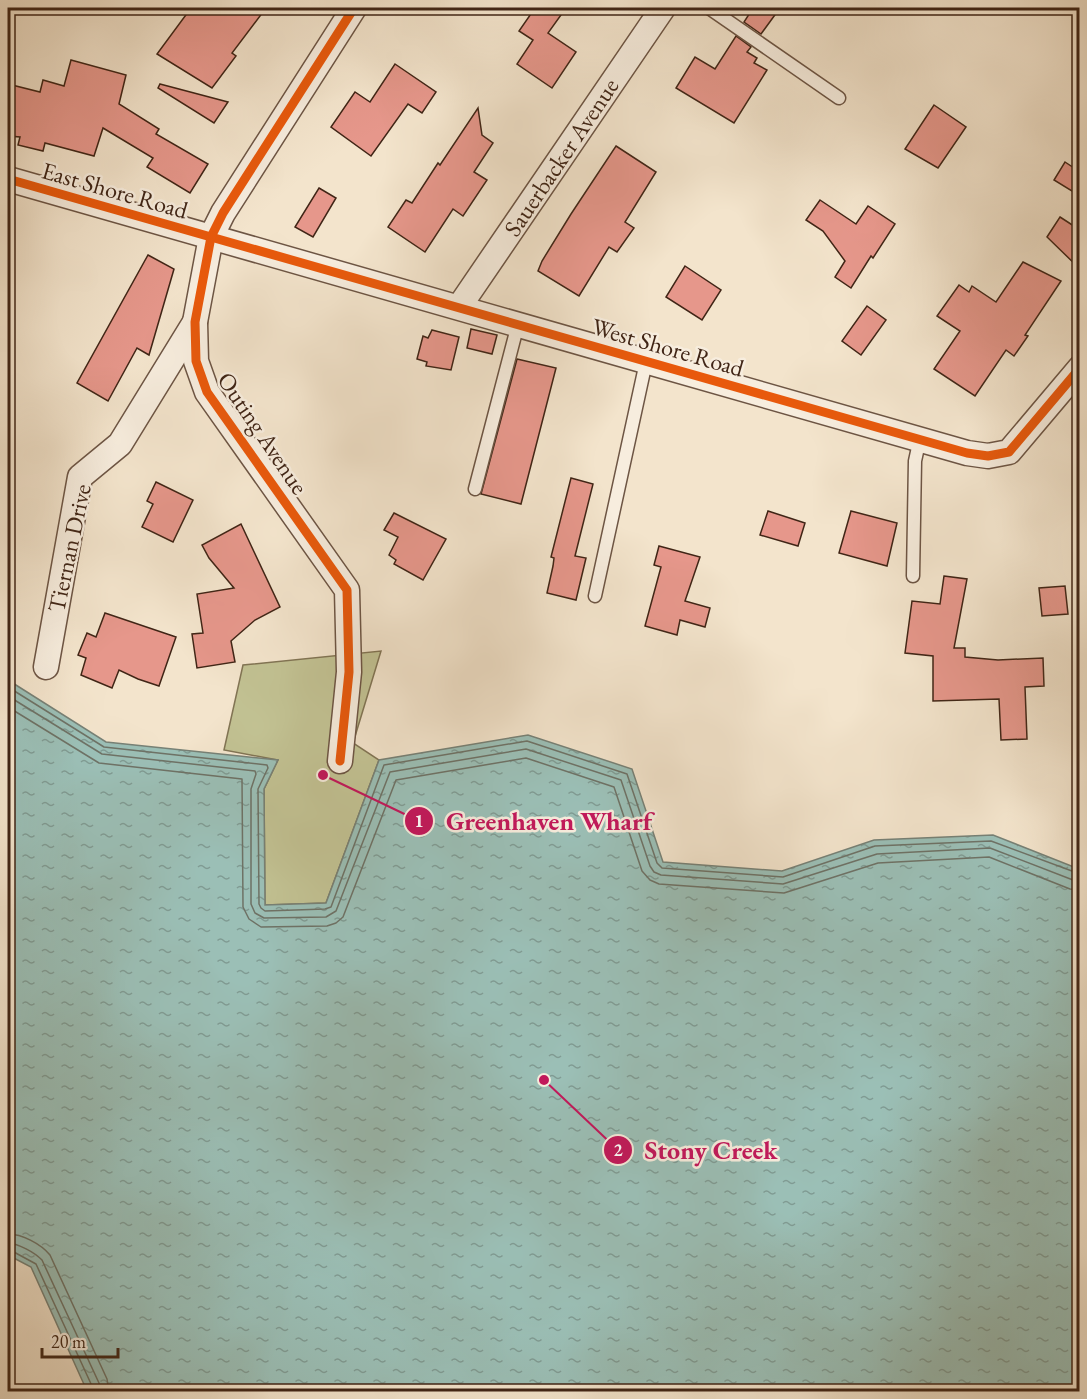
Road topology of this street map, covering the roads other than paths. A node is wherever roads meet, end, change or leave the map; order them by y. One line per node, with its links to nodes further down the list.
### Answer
1 (354, 8): 6 (street, Outing Avenue)
2 (663, 8): 7 (street, Sauerbacker Avenue)
3 (709, 8): 4 (lane)
4 (839, 98)
5 (8, 179): 6 (street, East Shore Road)
6 (211, 237): 7 (street, West Shore Road); 8 (street, Outing Avenue)
7 (459, 307): 9 (street, West Shore Road)
8 (195, 322): 16 (street, Tiernan Drive); 17 (street, Outing Avenue)
9 (518, 324): 10 (street, West Shore Road); 13 (lane)
10 (646, 362): 12 (street, West Shore Road); 15 (lane)
11 (1080, 368): 12 (street, West Shore Road)
12 (920, 438): 14 (lane)
13 (475, 489)
14 (913, 576)
15 (595, 596)
16 (46, 667)
17 (340, 761)

